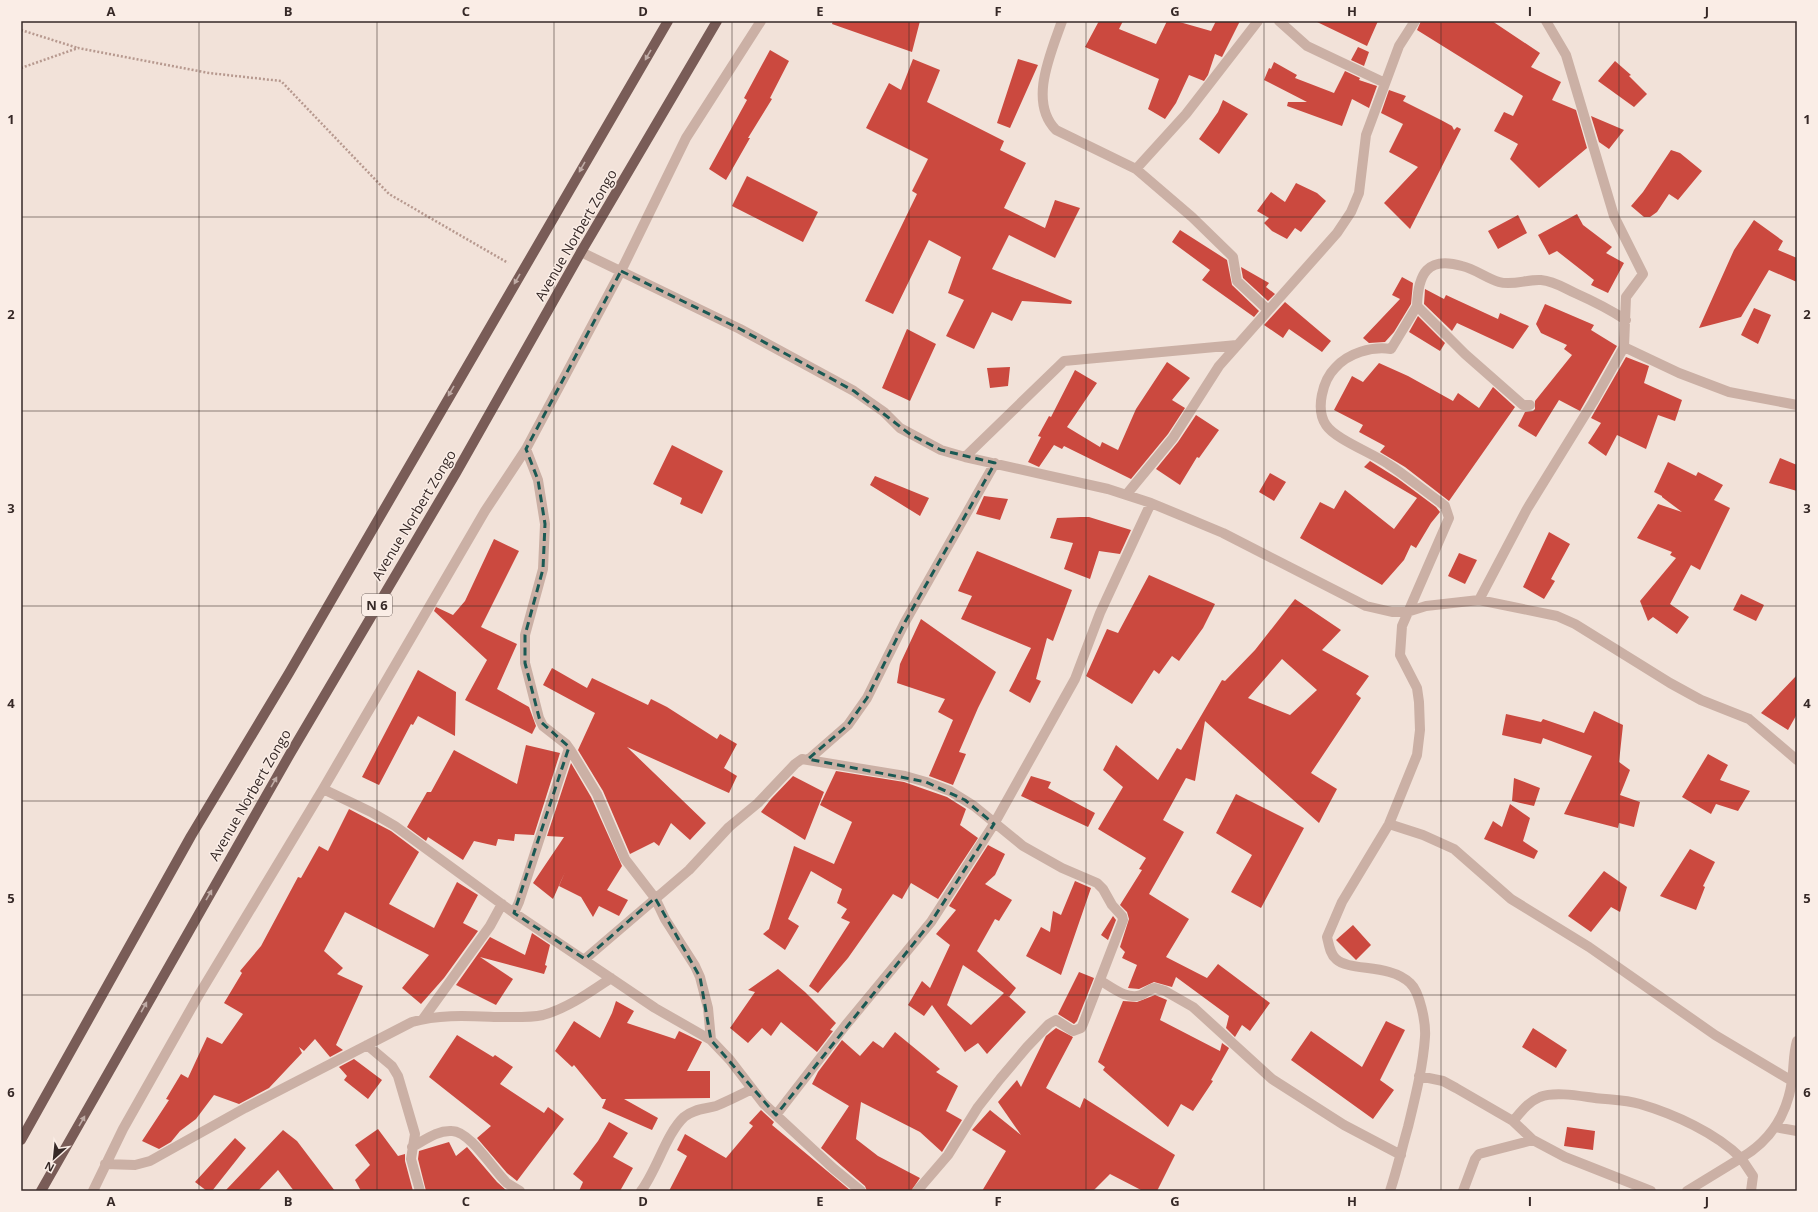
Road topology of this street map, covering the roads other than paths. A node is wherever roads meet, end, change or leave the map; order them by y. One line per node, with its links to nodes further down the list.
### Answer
1 (668, 21): 50 (main road, Avenue Norbert Zongo, one-way to 50)
2 (717, 21): 11 (main road, Avenue Norbert Zongo / N 6)
3 (761, 21): 12 (street)
4 (1062, 21): 10 (street)
5 (1258, 21): 10 (street)
6 (1279, 21): 9 (street)
7 (1415, 21): 9 (street)
8 (1546, 21): 15 (street)
9 (1385, 83): 14 (street)
10 (1136, 169): 14 (street)
11 (581, 252): 12 (street); 57 (main road, Avenue Norbert Zongo / N 6, one-way to 11)
12 (621, 271): 20 (street); 21 (street)
13 (1418, 306): 15 (street); 18 (street); 26 (street)
14 (1268, 310): 16 (street)
15 (1626, 320): 17 (street)
16 (1237, 345): 21 (street); 23 (street)
17 (1624, 347): 19 (street); 25 (street)
18 (1530, 405)
19 (1797, 405)
20 (526, 449): 27 (street); 30 (street)
21 (965, 457): 22 (street)
22 (995, 463): 23 (street); 28 (street)
23 (1126, 495): 24 (street)
24 (1151, 503): 26 (street); 31 (street)
25 (1478, 600): 26 (street); 29 (street)
26 (1407, 612): 32 (street)
27 (569, 748): 33 (street); 35 (street)
28 (809, 759): 31 (street); 33 (street)
29 (1797, 760)
30 (323, 789): 34 (street); 55 (street)
31 (994, 824): 38 (street); 46 (street)
32 (1389, 824): 43 (street); 44 (street)
33 (655, 898): 36 (street); 40 (street)
34 (502, 904): 35 (street); 39 (street)
35 (514, 913): 36 (street)
36 (585, 959): 37 (street)
37 (611, 978): 39 (street); 40 (street)
38 (1101, 981): 53 (street); 63 (street)
39 (423, 1019): 42 (street)
40 (711, 1040): 45 (street)
41 (1797, 1041): 44 (street)
42 (367, 1045): 52 (street); 55 (street)
43 (1419, 1076): 47 (street); 53 (street)
44 (1792, 1081): 48 (street)
45 (752, 1089): 46 (street); 61 (street)
46 (776, 1115): 62 (street)
47 (1513, 1121): 51 (street); 54 (street)
48 (1775, 1127): 49 (street); 54 (street)
49 (1797, 1131)
50 (21, 1140)
51 (1533, 1140): 65 (street); 66 (street)
52 (412, 1147): 59 (street); 60 (street)
53 (1401, 1155): 64 (street)
54 (1741, 1158): 56 (street); 67 (street)
55 (105, 1164): 58 (street)
56 (1692, 1190)
57 (41, 1191)
58 (93, 1191)
59 (420, 1191)
60 (520, 1191)
61 (642, 1191)
62 (861, 1191)
63 (917, 1191)
64 (1390, 1191)
65 (1463, 1191)
66 (1651, 1191)
67 (1751, 1191)

